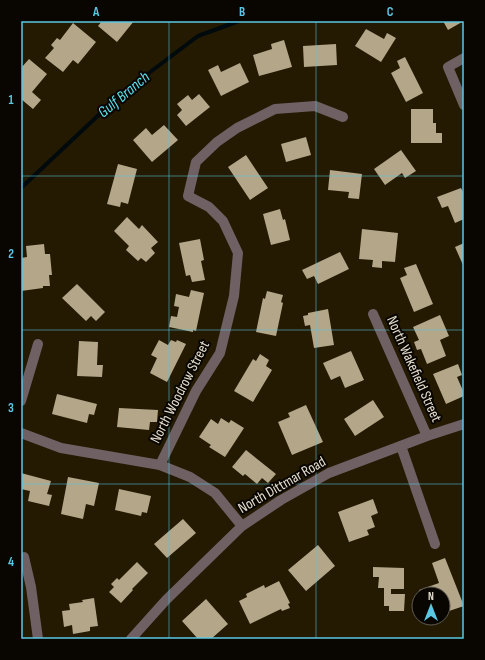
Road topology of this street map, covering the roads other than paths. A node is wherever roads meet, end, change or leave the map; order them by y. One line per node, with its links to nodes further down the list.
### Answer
1 (464, 58): 2 (street)
2 (464, 105)
3 (343, 117): 11 (street, North Woodrow Street)
4 (373, 314): 9 (street, North Wakefield Street)
5 (38, 344): 6 (street)
6 (21, 401)
7 (464, 424): 9 (street, North Dittmar Road)
8 (21, 433): 11 (street)
9 (427, 436): 10 (street, North Dittmar Road)
10 (401, 446): 12 (street, North Dittmar Road); 13 (street)
11 (160, 466): 12 (street)
12 (242, 526): 16 (street, North Dittmar Road)
13 (435, 544)
14 (24, 558): 15 (street)
15 (38, 639)
16 (131, 639)

